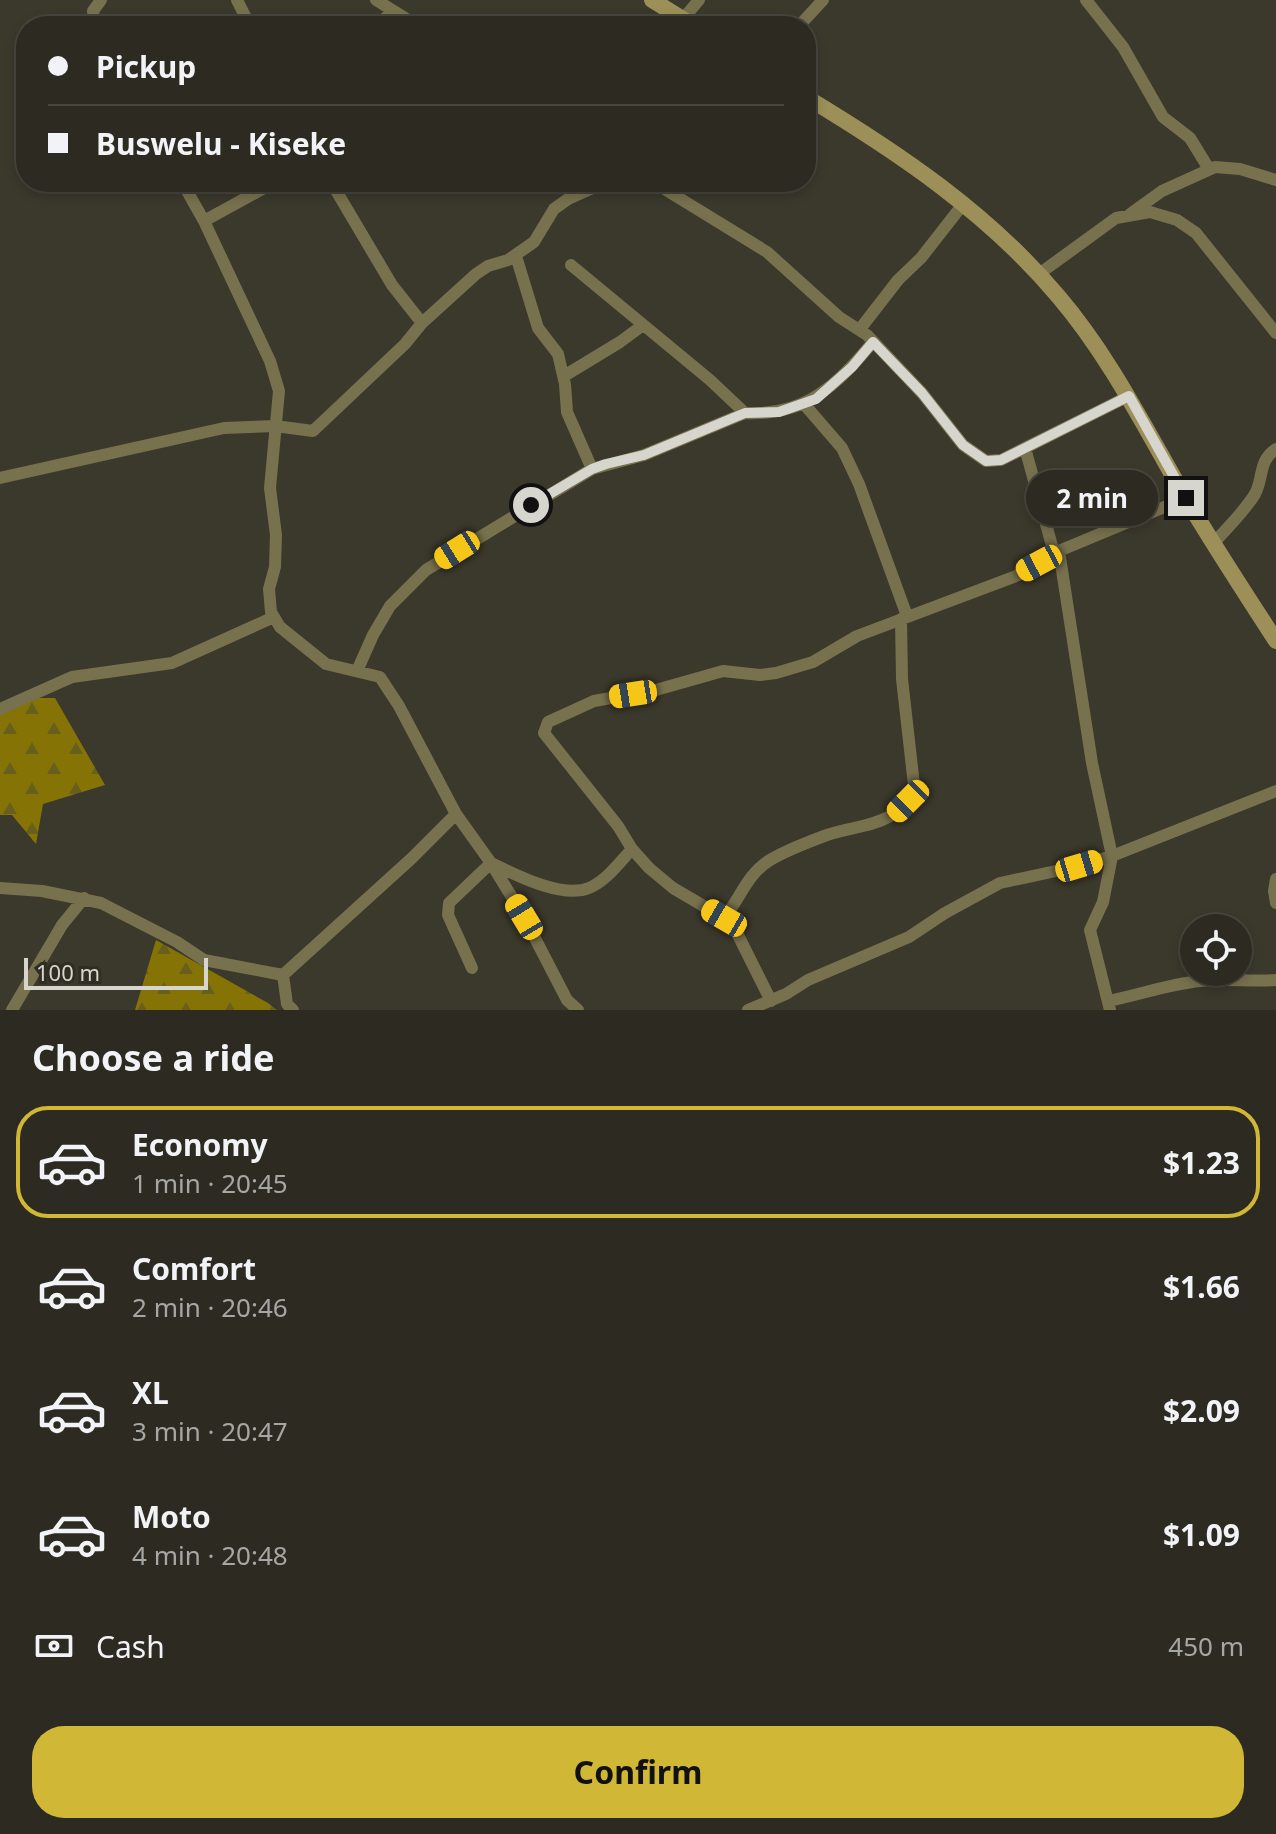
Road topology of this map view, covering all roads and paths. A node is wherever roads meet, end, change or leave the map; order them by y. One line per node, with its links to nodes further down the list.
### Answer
1 (376, 0): 5 (street)
2 (652, 0): 8 (main road)
3 (823, 0): 9 (street)
4 (1086, 0): 11 (street)
5 (393, 12): 6 (street); 7 (street)
6 (388, 16)
7 (400, 16)
8 (678, 16)
9 (808, 16)
10 (816, 103): 20 (main road)
11 (1209, 169): 12 (street); 21 (street)
12 (1276, 180)
13 (188, 192): 22 (street)
14 (257, 192): 22 (street)
15 (337, 192): 26 (street)
16 (584, 192): 23 (street)
17 (667, 192): 19 (street)
18 (674, 192): 19 (street)
19 (673, 196): 28 (street)
20 (964, 203): 25 (main road); 28 (street)
21 (1130, 214): 25 (street); 29 (street)
22 (204, 221): 35 (street)
23 (516, 256): 26 (street); 31 (street)
24 (571, 265): 27 (street)
25 (1039, 274): 32 (main road)
26 (422, 323): 35 (street)
27 (643, 325): 31 (street); 34 (street)
28 (860, 329): 30 (street)
29 (1276, 333)
30 (873, 342): 33 (street); 36 (street)
31 (564, 376): 38 (street)
32 (1129, 396): 36 (street); 40 (main road)
33 (804, 404): 34 (street); 44 (street)
34 (745, 413): 38 (street)
35 (275, 426): 39 (street); 43 (street)
36 (1025, 448): 42 (street)
37 (1276, 449): 41 (street)
38 (592, 469): 46 (street)
39 (0, 478)
40 (1186, 498): 41 (main road); 42 (street)
41 (1213, 544): 45 (main road)
42 (1056, 552): 44 (street); 51 (street)
43 (274, 617): 46 (street); 47 (street)
44 (904, 618): 50 (street); 57 (street)
45 (1276, 641)
46 (357, 671): 49 (street)
47 (0, 709)
48 (1276, 791): 51 (street)
49 (456, 814): 52 (street); 59 (street)
50 (632, 849): 52 (street); 57 (street)
51 (1112, 856): 61 (street); 63 (street)
52 (491, 863): 58 (street); 62 (street)
53 (1276, 879): 56 (street)
54 (0, 888): 55 (street)
55 (84, 898): 59 (street); 64 (street)
56 (1276, 903)
57 (724, 918): 61 (street)
58 (472, 968)
59 (283, 975): 65 (street)
60 (1276, 980): 63 (street)
61 (771, 1001): 67 (street)
62 (566, 1005): 66 (street)
63 (1109, 1005)
64 (12, 1010)
65 (293, 1010)
66 (578, 1010)
67 (748, 1010)

